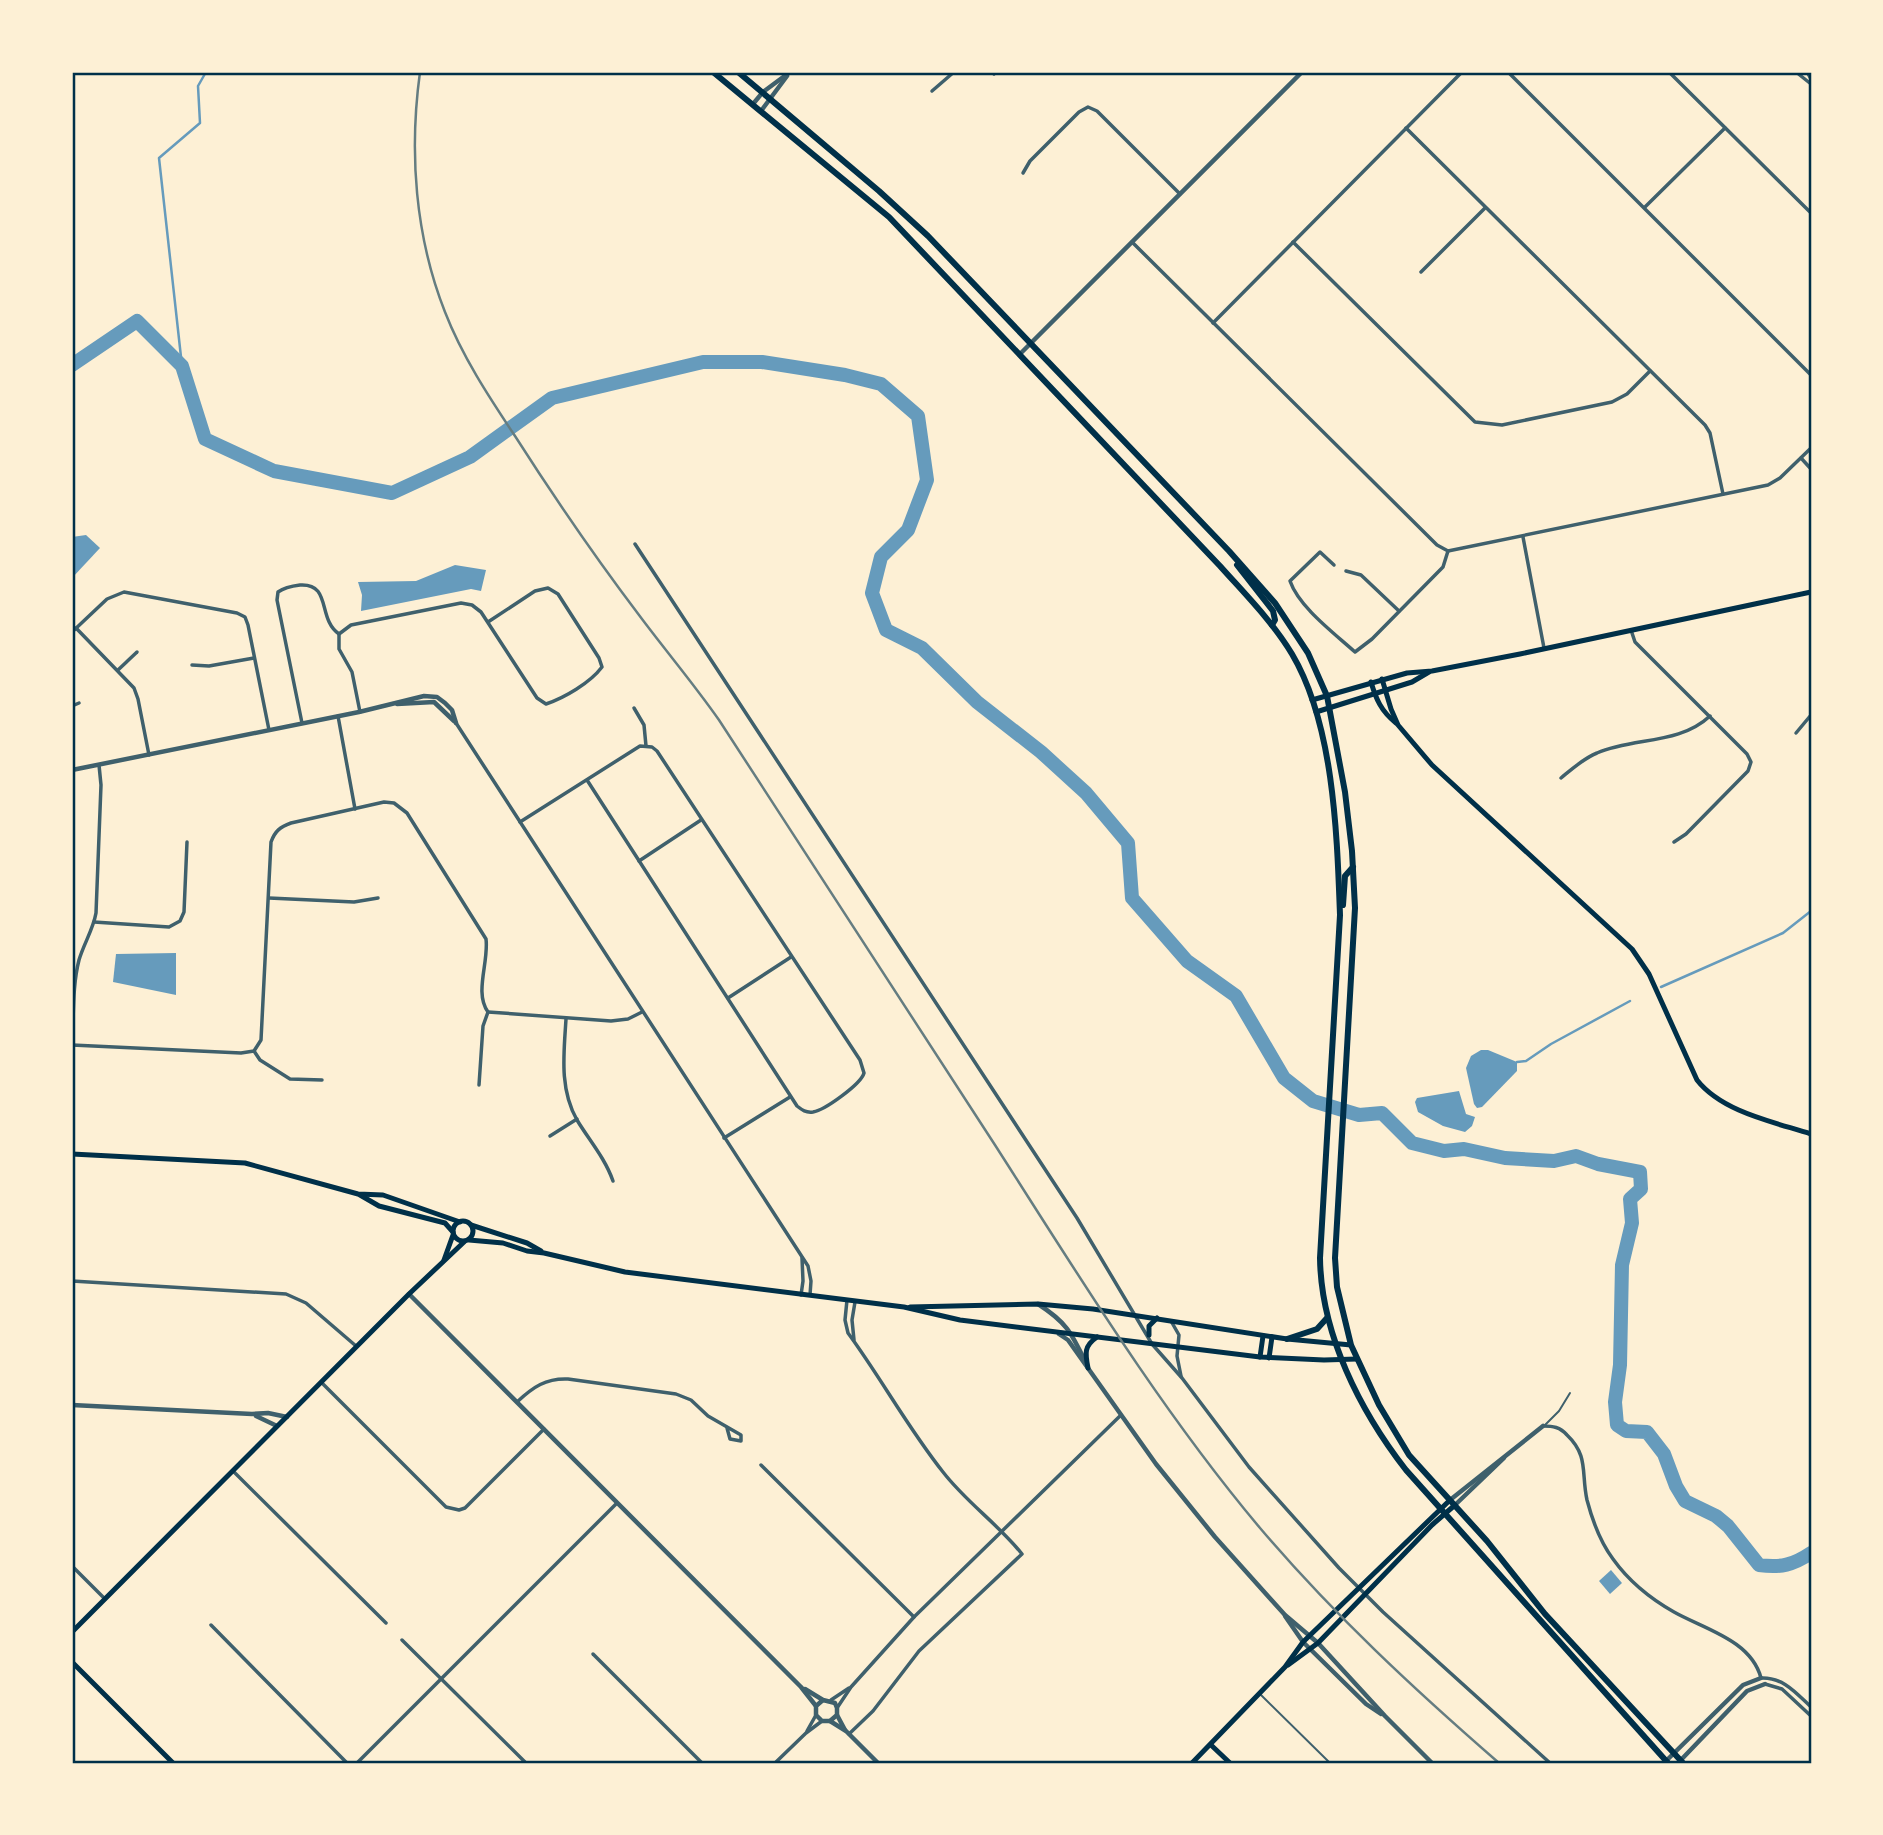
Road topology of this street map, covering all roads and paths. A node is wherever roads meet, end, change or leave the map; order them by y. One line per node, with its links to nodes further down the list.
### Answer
1 (713, 72): 16 (highway)
2 (737, 72): 14 (highway)
3 (790, 72): 14 (street); 15 (street)
4 (954, 72): 13 (street)
5 (1302, 72): 21 (street)
6 (1462, 72): 18 (street)
7 (1508, 72): 23 (street)
8 (1669, 72): 19 (street)
9 (1796, 72): 12 (street)
10 (1807, 72): 11 (street)
11 (1811, 79)
12 (1811, 84)
13 (932, 91)
14 (763, 92): 15 (highway); 16 (street)
15 (772, 99): 17 (street); 29 (highway)
16 (753, 104): 17 (highway)
17 (761, 111): 30 (highway)
18 (1406, 128): 22 (street); 26 (street)
19 (1725, 128): 23 (street); 24 (street)
20 (1023, 173): 21 (street)
21 (1180, 194): 25 (street)
22 (1485, 208): 27 (street); 31 (street)
23 (1645, 208): 32 (street)
24 (1811, 213)
25 (1132, 242): 28 (street); 29 (street)
26 (1293, 242): 28 (street); 31 (street)
27 (1421, 272)
28 (1213, 323): 40 (street)
29 (1032, 343): 30 (street); 39 (highway)
30 (1020, 354): 46 (highway)
31 (1650, 371): 36 (street)
32 (1811, 375)
33 (1811, 448): 34 (street)
34 (1801, 458): 35 (street); 36 (street)
35 (1811, 469)
36 (1723, 494): 37 (street)
37 (1523, 537): 40 (street); 51 (street)
38 (635, 544): 127 (street)
39 (1230, 551): 46 (highway); 61 (highway)
40 (1448, 551): 44 (street)
41 (1334, 565): 44 (street)
42 (1346, 571): 44 (street)
43 (1811, 592): 48 (main road)
44 (1399, 611)
45 (488, 622): 45 (street); 50 (street)
46 (1272, 625): 62 (highway)
47 (76, 628): 49 (street); 53 (street); 55 (street)
48 (1631, 630): 51 (main road); 71 (street)
49 (72, 632)
50 (339, 634): 67 (street); 72 (street)
51 (1544, 649): 56 (main road)
52 (136, 652): 55 (street)
53 (254, 658): 54 (street); 75 (street)
54 (192, 665)
55 (117, 670): 78 (street)
56 (1432, 671): 57 (main road); 59 (main road)
57 (1382, 679): 58 (main road); 59 (main road)
58 (1371, 682): 60 (main road); 61 (main road)
59 (1385, 690): 60 (main road); 74 (main road)
60 (1374, 694): 66 (main road); 74 (main road)
61 (1327, 696): 62 (main road); 66 (highway)
62 (1312, 699): 68 (highway)
63 (79, 703): 64 (street)
64 (72, 706)
65 (634, 708): 77 (street)
66 (1329, 708): 68 (main road); 89 (highway)
67 (360, 712): 70 (street); 73 (street)
68 (1316, 712): 93 (highway)
69 (1811, 715): 76 (street)
70 (338, 716): 72 (street); 83 (street)
71 (1710, 716): 81 (street); 87 (street)
72 (302, 723): 75 (street)
73 (456, 723): 85 (street)
74 (1398, 725): 105 (main road)
75 (269, 730): 78 (street)
76 (1796, 733)
77 (646, 746): 82 (street); 84 (street)
78 (149, 755): 79 (street)
79 (99, 765): 80 (street); 92 (street)
80 (72, 770)
81 (1561, 778)
82 (587, 780): 85 (street); 88 (street)
83 (355, 809): 90 (street); 96 (street)
84 (702, 819): 88 (street); 94 (street)
85 (520, 822): 97 (street)
86 (187, 842): 92 (street)
87 (1674, 842)
88 (639, 861): 95 (street)
89 (1353, 867): 93 (highway); 142 (highway)
90 (269, 898): 91 (street); 100 (street)
91 (378, 898)
92 (94, 922): 99 (street)
93 (1338, 945): 128 (highway)
94 (791, 957): 95 (street); 103 (street)
95 (728, 998): 103 (street)
96 (488, 1012): 98 (street); 102 (street)
97 (642, 1012): 98 (street); 107 (street)
98 (566, 1019): 104 (street)
99 (72, 1045): 100 (street)
100 (254, 1051): 101 (street)
101 (322, 1080)
102 (479, 1085)
103 (790, 1097): 107 (street)
104 (577, 1119): 106 (street); 109 (street)
105 (1811, 1134)
106 (550, 1136)
107 (724, 1138): 116 (street)
108 (72, 1154): 110 (main road)
109 (613, 1181)
110 (358, 1194): 111 (main road); 113 (main road)
111 (460, 1222): 112 (main road); 113 (main road)
112 (471, 1225): 114 (main road); 115 (main road)
113 (453, 1233): 114 (main road); 117 (main road)
114 (467, 1241): 115 (main road); 117 (main road)
115 (544, 1253): 120 (main road)
116 (801, 1256): 120 (street); 121 (street)
117 (444, 1259): 119 (main road)
118 (72, 1281): 143 (street)
119 (409, 1294): 143 (main road); 153 (street)
120 (801, 1295): 121 (main road)
121 (810, 1296): 122 (main road)
122 (847, 1300): 123 (main road); 139 (street)
123 (856, 1302): 126 (main road); 139 (street)
124 (1038, 1304): 125 (main road); 127 (main road); 133 (street)
125 (961, 1305): 126 (main road); 130 (main road)
126 (904, 1307): 130 (main road)
127 (1136, 1315): 129 (main road); 134 (street)
128 (1328, 1317): 138 (highway); 141 (highway)
129 (1157, 1318): 131 (main road); 134 (main road)
130 (960, 1320): 132 (main road)
131 (1171, 1321): 135 (main road); 144 (street)
132 (1055, 1331): 133 (main road); 149 (street)
133 (1072, 1334): 136 (main road); 149 (street)
134 (1149, 1335): 140 (street)
135 (1263, 1336): 137 (main road); 145 (main road)
136 (1097, 1337): 140 (main road); 149 (main road)
137 (1272, 1337): 138 (main road); 146 (main road)
138 (1287, 1339): 141 (main road)
139 (855, 1342): 167 (street)
140 (1152, 1344): 144 (main road); 150 (street)
141 (1335, 1345): 142 (main road); 148 (highway)
142 (1351, 1345): 147 (highway)
143 (357, 1347): 151 (main road)
144 (1178, 1348): 145 (main road); 150 (street)
145 (1260, 1357): 146 (main road)
146 (1269, 1358): 148 (main road)
147 (1357, 1359): 148 (main road); 165 (highway)
148 (1343, 1360): 166 (highway)
149 (1088, 1368): 156 (street)
150 (1182, 1378): 169 (street)
151 (322, 1383): 157 (main road); 161 (street)
152 (1570, 1394): 159 (lane)
153 (517, 1402): 160 (street); 161 (street)
154 (72, 1405): 155 (street)
155 (252, 1414): 157 (street); 158 (street)
156 (1121, 1415): 167 (street); 172 (street)
157 (287, 1417): 158 (main road)
158 (277, 1426): 163 (main road)
159 (1543, 1426): 165 (street); 185 (street)
160 (727, 1428): 160 (street)
161 (544, 1429): 164 (street)
162 (761, 1465): 173 (street)
163 (233, 1471): 171 (main road); 174 (street)
164 (617, 1503): 186 (street); 188 (street)
165 (1452, 1503): 166 (main road); 205 (highway)
166 (1443, 1510): 169 (main road); 170 (main road); 206 (highway)
167 (1003, 1530): 173 (street); 203 (street)
168 (72, 1566): 171 (street)
169 (1358, 1588): 170 (street); 177 (main road)
170 (1364, 1595): 180 (main road); 219 (street)
171 (105, 1599): 176 (main road)
172 (1285, 1615): 177 (street); 179 (street)
173 (914, 1617): 189 (street)
174 (386, 1623)
175 (211, 1625): 209 (street)
176 (72, 1632)
177 (1311, 1635): 179 (main road); 180 (street)
178 (402, 1640): 186 (street)
179 (1303, 1642): 181 (street); 184 (main road)
180 (1318, 1643): 181 (main road); 198 (street)
181 (1311, 1649): 184 (main road); 198 (street)
182 (593, 1654): 212 (street)
183 (72, 1662): 208 (main road)
184 (1285, 1667): 190 (main road)
185 (1761, 1678): 194 (street); 205 (street)
186 (441, 1679): 210 (street); 211 (street)
187 (1765, 1684): 199 (street); 207 (street)
188 (802, 1687): 191 (street); 193 (street)
189 (851, 1687): 192 (street); 195 (street)
190 (1259, 1693): 204 (main road); 217 (lane)
191 (823, 1700): 192 (street); 193 (street)
192 (831, 1700): 195 (street)
193 (816, 1706): 196 (street)
194 (1811, 1707)
195 (837, 1708): 197 (street)
196 (816, 1715): 200 (street); 202 (street)
197 (837, 1715): 201 (street); 203 (street)
198 (1385, 1716): 218 (street)
199 (1811, 1716)
200 (822, 1721): 201 (street); 202 (street)
201 (830, 1721): 203 (street)
202 (806, 1733): 213 (street)
203 (848, 1733): 214 (street)
204 (1211, 1745): 215 (main road); 216 (main road)
205 (1674, 1753): 206 (street); 207 (highway)
206 (1666, 1762)
207 (1680, 1762)
208 (173, 1763)
209 (347, 1763)
210 (356, 1763)
211 (526, 1763)
212 (702, 1763)
213 (775, 1763)
214 (878, 1763)
215 (1192, 1763)
216 (1230, 1763)
217 (1330, 1763)
218 (1432, 1763)
219 (1550, 1763)

